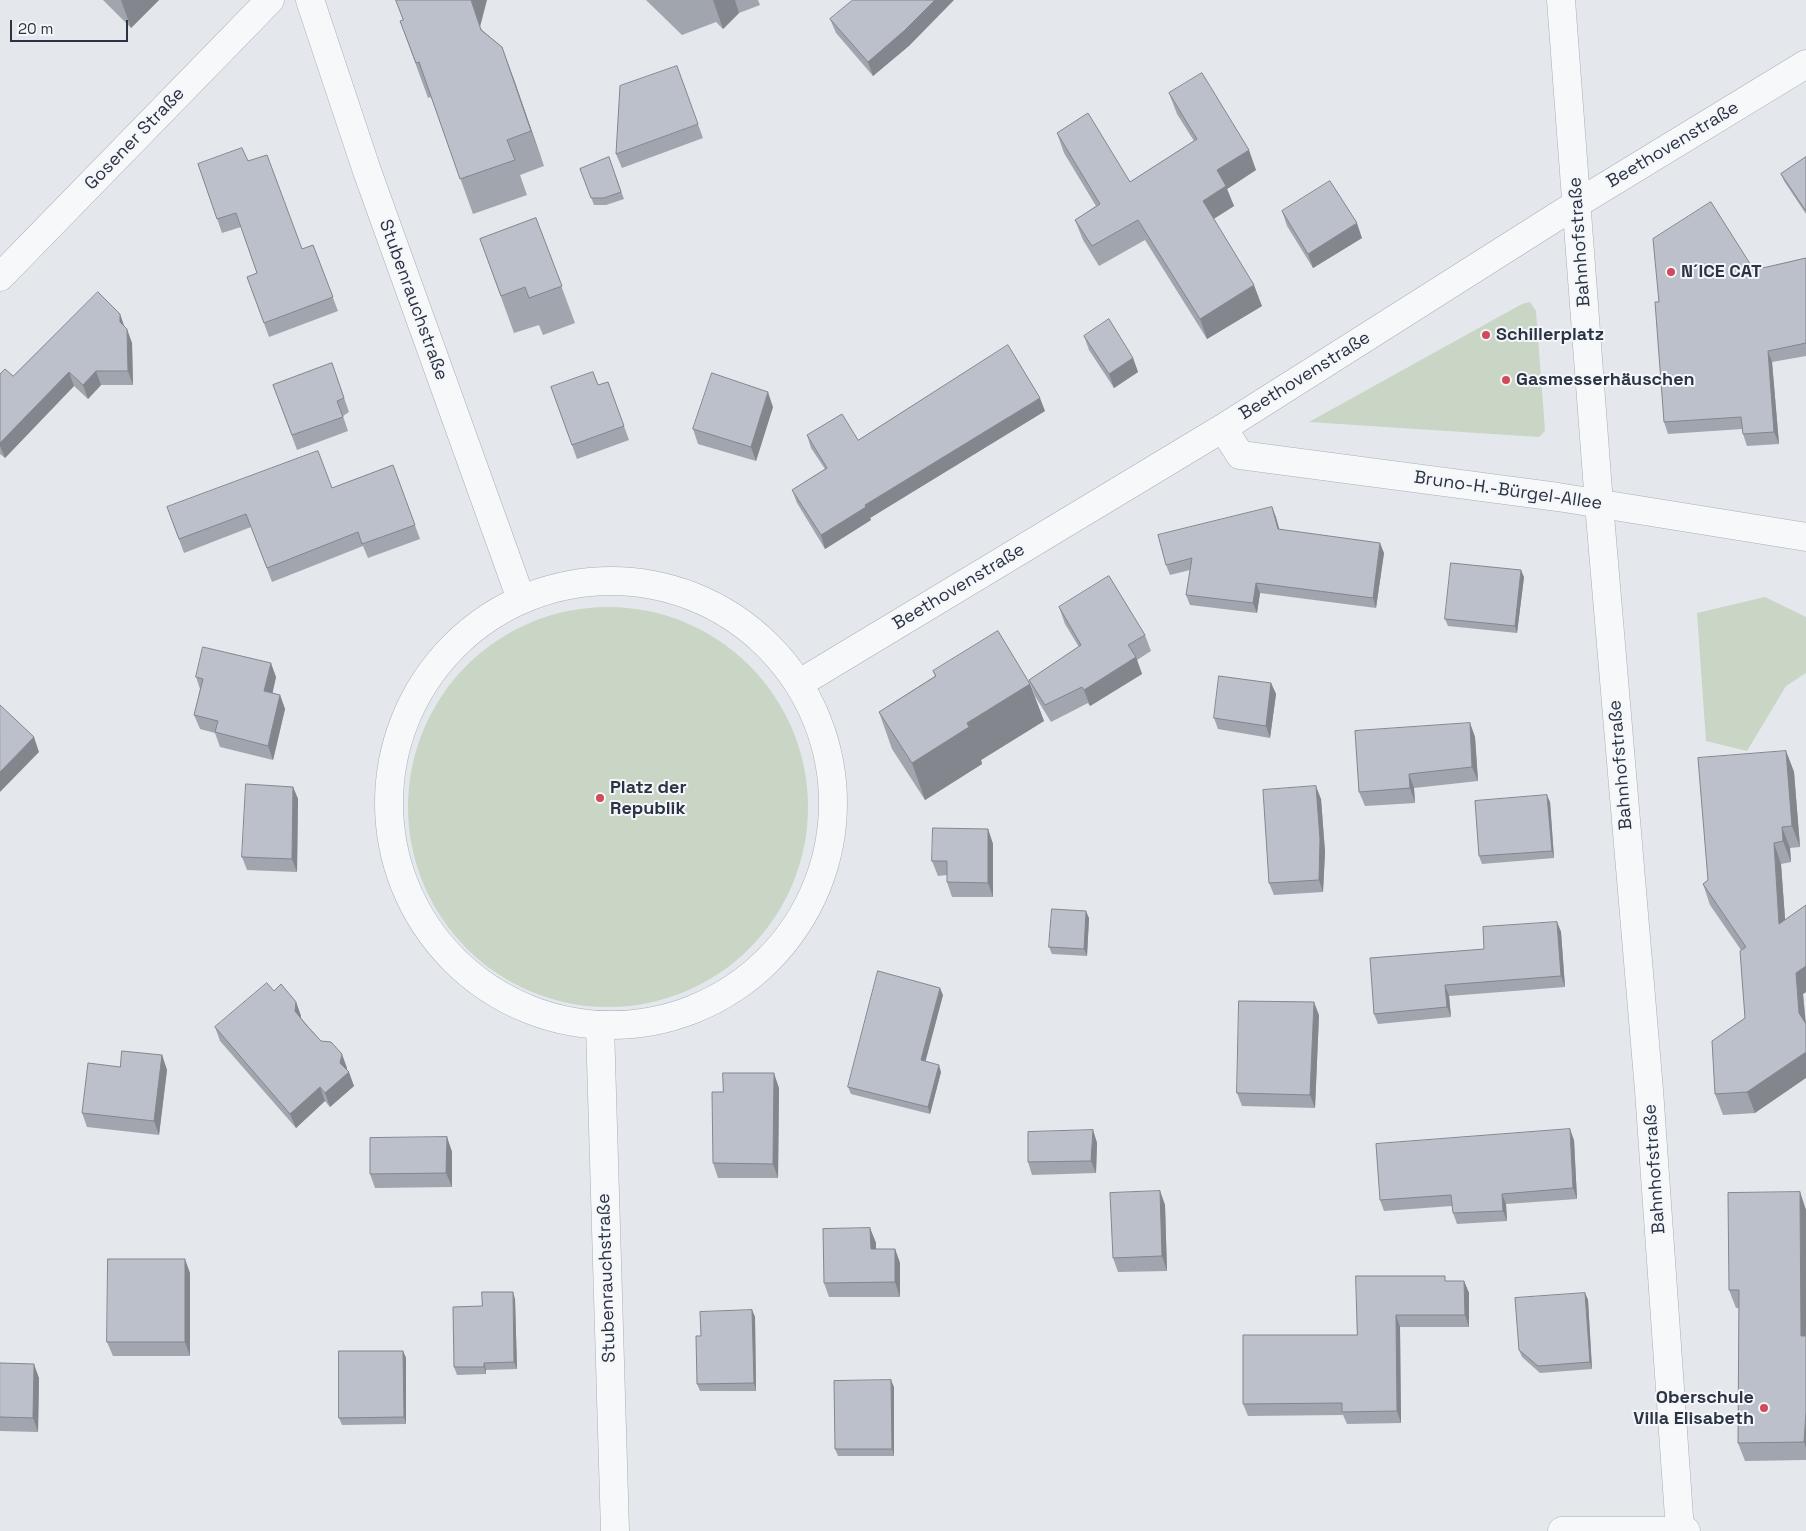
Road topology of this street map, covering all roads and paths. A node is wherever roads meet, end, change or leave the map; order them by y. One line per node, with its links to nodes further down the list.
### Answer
1 (270, 0): 6 (street, Gosener Straße)
2 (310, 0): 10 (street, Stubenrauchstraße)
3 (1561, 0): 5 (street, Bahnhofstraße)
4 (1806, 64): 5 (street, Beethovenstraße)
5 (1578, 203): 7 (street, Beethovenstraße); 8 (street, Bahnhofstraße)
6 (0, 277)
7 (1223, 428): 8 (street, Bruno-H.-Bürgel-Allee); 11 (street, Beethovenstraße)
8 (1599, 504): 9 (street, Bruno-H.-Bürgel-Allee); 15 (street, Bahnhofstraße)
9 (1806, 537)
10 (521, 599): 11 (street); 12 (street)
11 (800, 683): 12 (street)
12 (600, 1026): 13 (street, Stubenrauchstraße)
13 (615, 1531)
14 (1562, 1531): 15 (street)
15 (1682, 1531)

